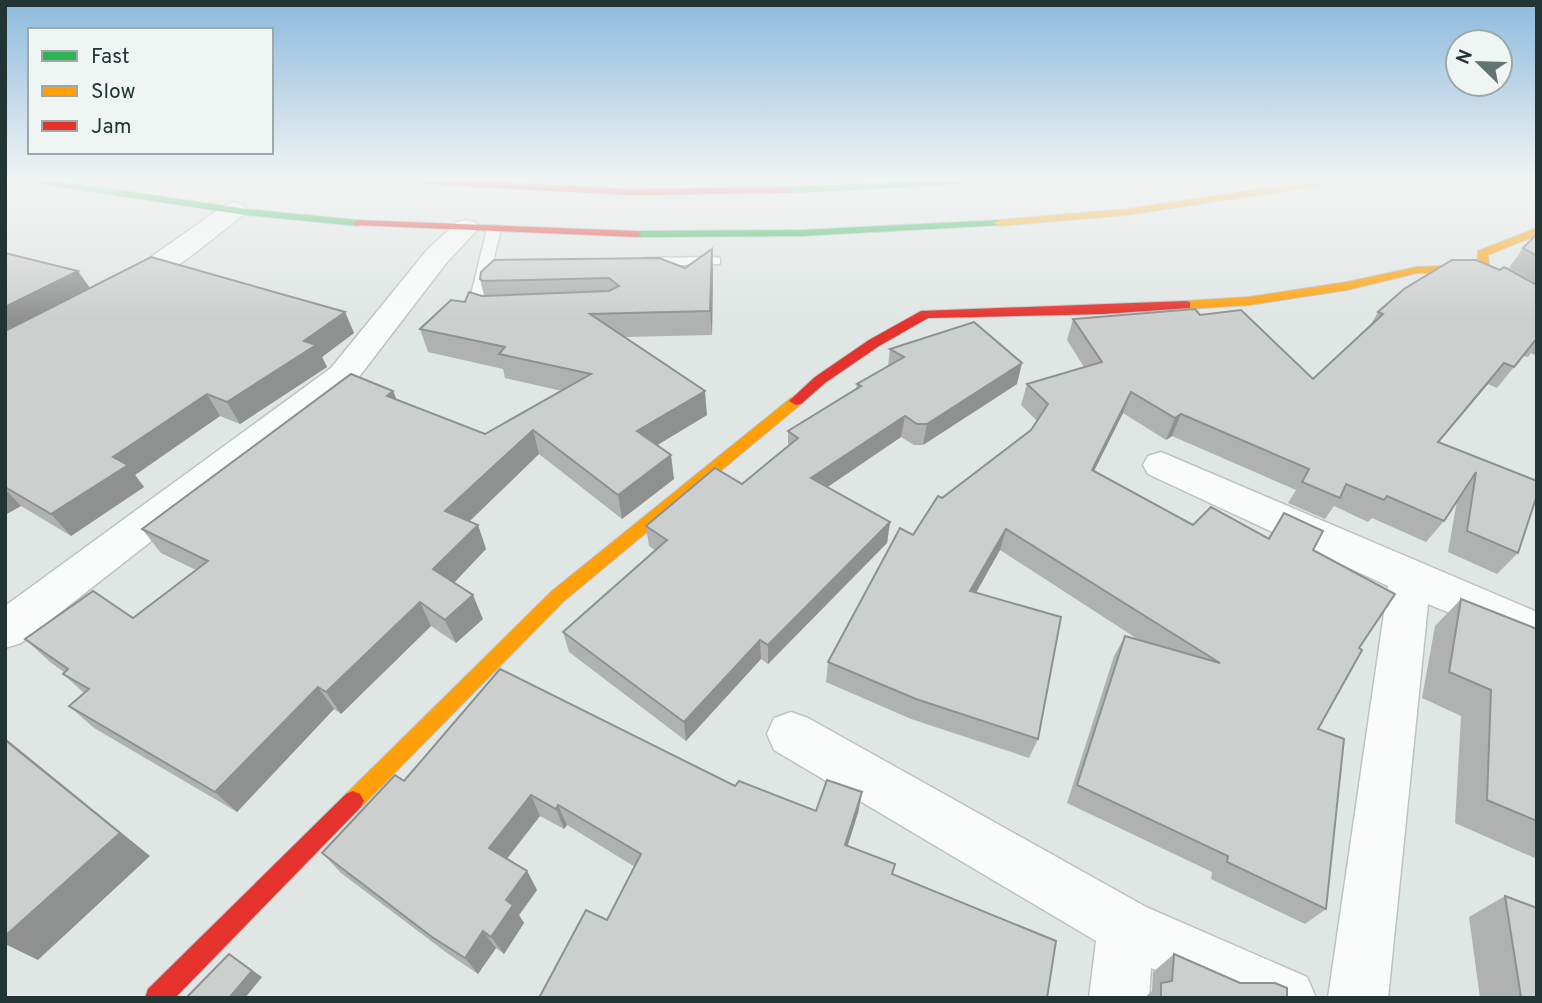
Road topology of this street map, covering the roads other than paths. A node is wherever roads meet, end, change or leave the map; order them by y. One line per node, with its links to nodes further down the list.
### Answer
1 (209, 228): 9 (street)
2 (475, 228): 3 (main road)
3 (480, 228): 4 (main road); 11 (lane); 14 (street)
4 (908, 228)
5 (1537, 231): 8 (main road)
6 (715, 261): 7 (lane)
7 (634, 262)
8 (1483, 268): 10 (main road); 18 (main road)
9 (100, 298)
10 (1537, 299)
11 (502, 312)
12 (1161, 465): 13 (street)
13 (1410, 578): 15 (street); 21 (street)
14 (5, 631)
15 (1537, 631)
16 (791, 734): 17 (street)
17 (1126, 927): 19 (street); 20 (street)
18 (157, 998)
19 (1119, 998)
20 (1286, 998)
21 (1358, 998)

